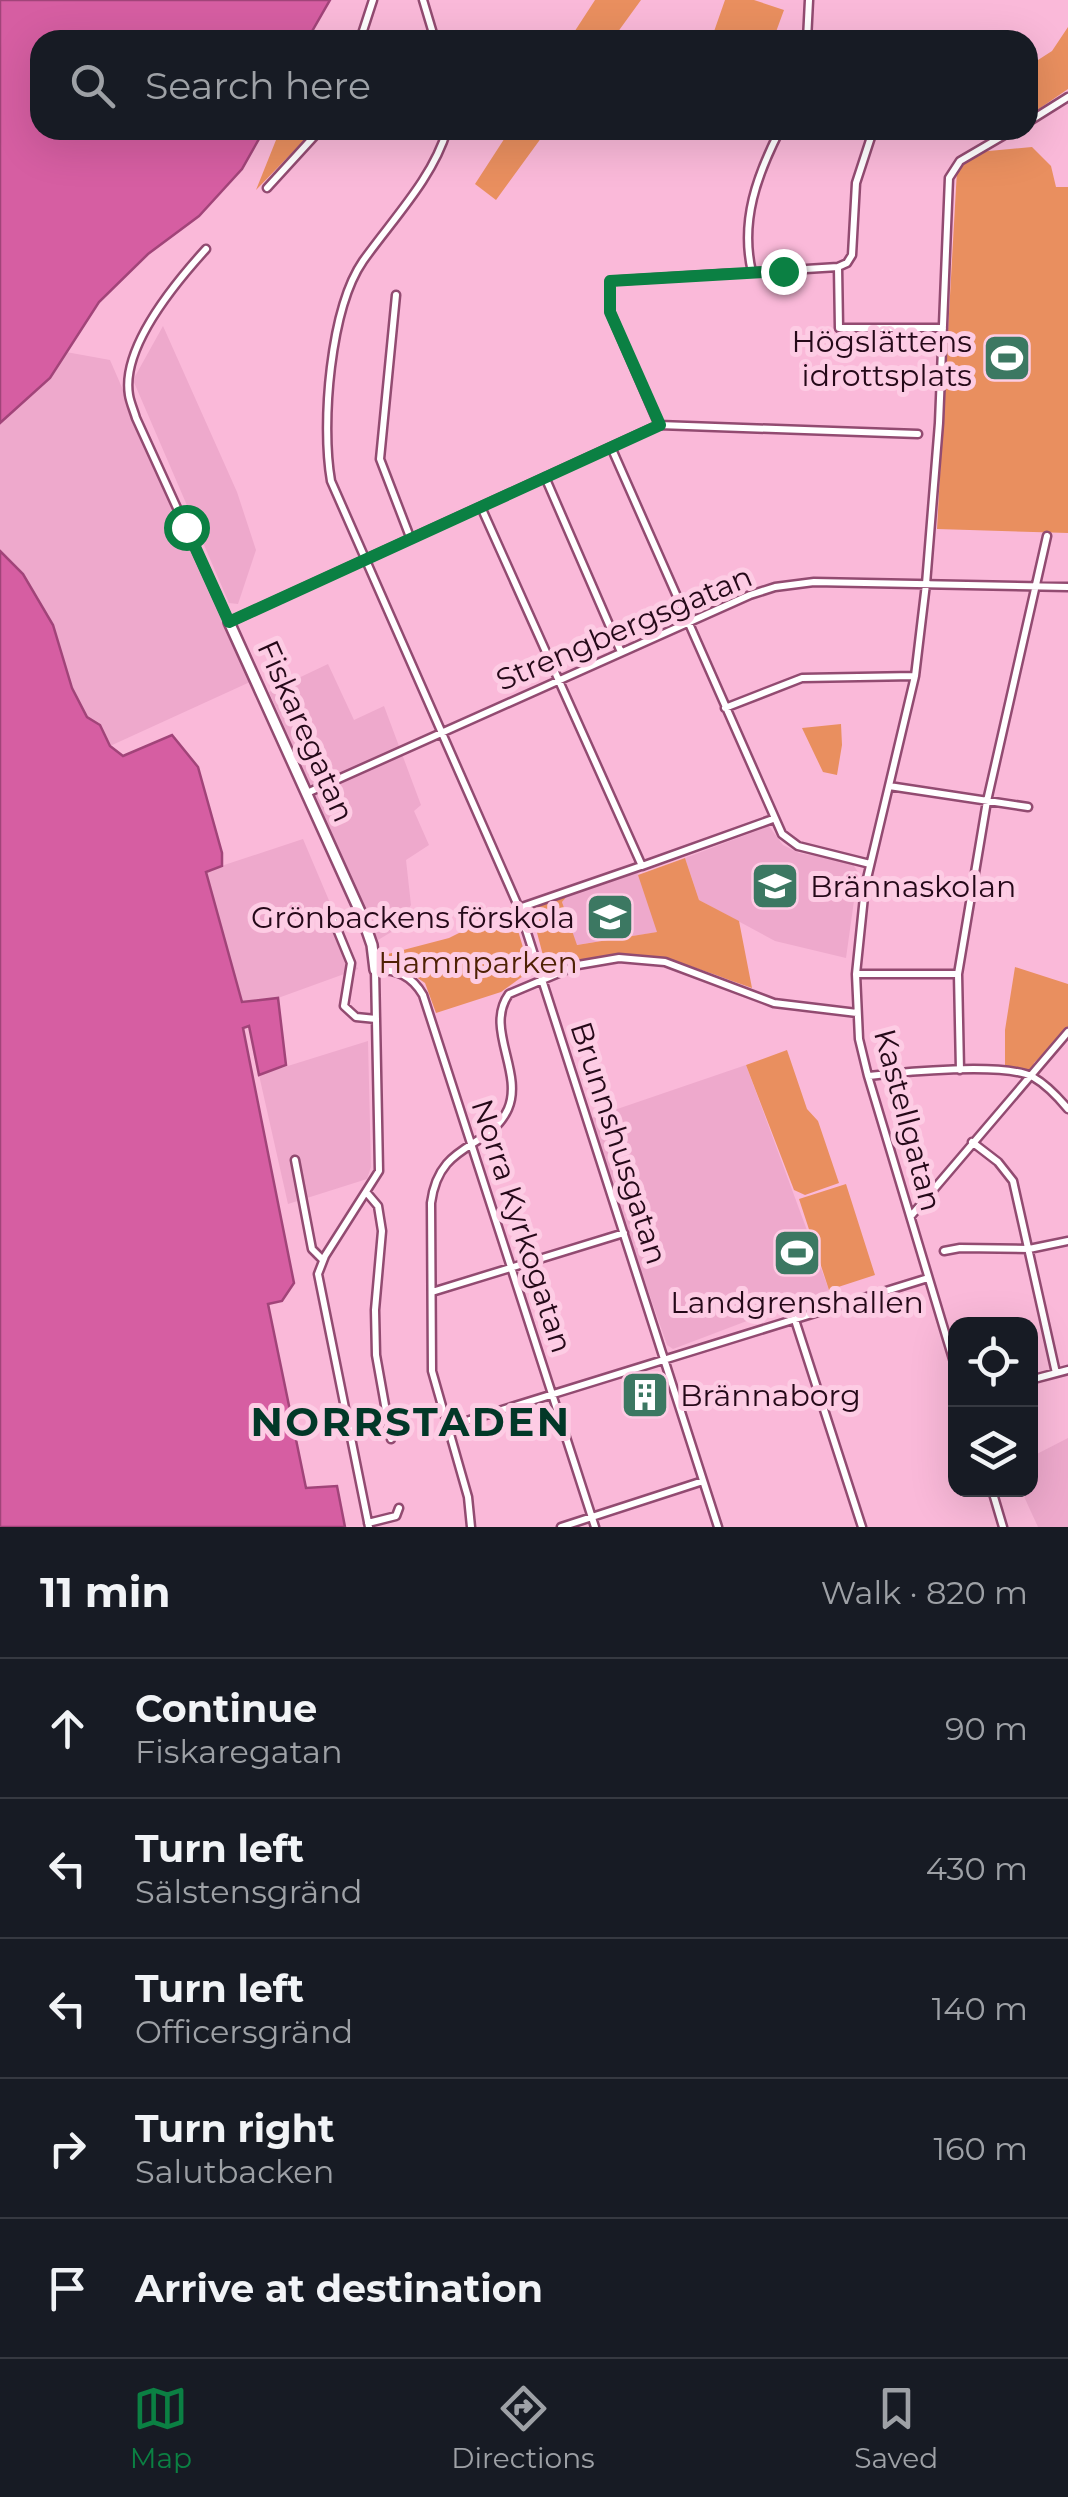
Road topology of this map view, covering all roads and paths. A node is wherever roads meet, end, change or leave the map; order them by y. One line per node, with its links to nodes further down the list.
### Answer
1 (373, 0): 4 (street)
2 (423, 0): 5 (street)
3 (809, 0): 6 (street)
4 (363, 30)
5 (432, 30)
6 (808, 30)
7 (1068, 97): 8 (street)
8 (1038, 116)
9 (311, 140): 14 (street)
10 (443, 140): 27 (street, Brunnshusgatan)
11 (776, 140): 17 (street)
12 (870, 140): 16 (street)
13 (996, 140): 19 (street, Kastellgatan)
14 (267, 188)
15 (206, 249): 31 (street, Fiskaregatan)
16 (838, 267): 17 (street); 19 (street)
17 (752, 272): 20 (street)
18 (396, 295): 26 (street)
19 (944, 328): 28 (street, Kastellgatan)
20 (660, 425): 21 (street); 22 (street)
21 (918, 434)
22 (612, 447): 23 (street); 32 (street)
23 (544, 477): 24 (street); 33 (street)
24 (481, 506): 26 (street); 35 (street)
25 (1047, 536): 29 (street)
26 (410, 537): 27 (street)
27 (364, 559): 31 (street); 37 (street, Brunnshusgatan)
28 (926, 584): 29 (street, Strengbergsgatan); 32 (street, Strengbergsgatan); 34 (street, Kastellgatan)
29 (1036, 586): 30 (street, Strengbergsgatan); 40 (street)
30 (1068, 587)
31 (229, 622): 39 (street, Fiskaregatan)
32 (688, 622): 33 (street, Strengbergsgatan); 36 (street)
33 (622, 652): 35 (street, Strengbergsgatan)
34 (914, 676): 36 (street); 38 (street, Kastellgatan)
35 (558, 680): 37 (street, Strengbergsgatan); 44 (street)
36 (725, 708): 42 (street)
37 (442, 733): 39 (street, Strengbergsgatan); 45 (street, Brunnshusgatan)
38 (889, 786): 40 (street); 43 (street, Kastellgatan)
39 (307, 794): 47 (street, Fiskaregatan)
40 (987, 801): 41 (street); 49 (street)
41 (1028, 807)
42 (774, 819): 43 (street); 44 (street)
43 (870, 864): 48 (street, Kastellgatan)
44 (641, 865): 45 (street)
45 (520, 908): 50 (street, Brunnshusgatan)
46 (332, 917): 52 (street)
47 (375, 970): 52 (street); 59 (street, Norra Kyrkogatan)
48 (856, 974): 49 (street); 51 (street, Kastellgatan)
49 (958, 974): 54 (street)
50 (542, 979): 51 (street); 59 (street); 63 (street, Brunnshusgatan)
51 (857, 1013): 56 (street, Kastellgatan)
52 (376, 1020): 61 (street)
53 (1068, 1032): 55 (street)
54 (960, 1070): 55 (street); 56 (street)
55 (1030, 1075): 57 (street); 58 (street)
56 (868, 1076): 62 (street, Kastellgatan)
57 (1068, 1109)
58 (972, 1142): 62 (street); 65 (street)
59 (472, 1143): 68 (street, Norra Kyrkogatan); 70 (street)
60 (295, 1160): 67 (street)
61 (367, 1192): 67 (street); 79 (street)
62 (910, 1216): 69 (street, Kastellgatan)
63 (624, 1233): 68 (street); 73 (street, Brunnshusgatan)
64 (1068, 1241): 65 (street)
65 (1029, 1249): 66 (street); 75 (street)
66 (944, 1252)
67 (323, 1260): 84 (street)
68 (511, 1268): 70 (street); 77 (street, Norra Kyrkogatan)
69 (928, 1278): 71 (street); 72 (street, Kastellgatan)
70 (432, 1292): 78 (street)
71 (794, 1320): 73 (street); 89 (street)
72 (948, 1343)
73 (664, 1358): 77 (street); 80 (street, Brunnshusgatan)
74 (1068, 1370): 75 (street)
75 (1056, 1372): 76 (street)
76 (1038, 1378)
77 (552, 1392): 78 (street); 83 (street, Norra Kyrkogatan)
78 (446, 1427): 85 (street)
79 (391, 1439)
80 (703, 1482): 83 (street); 88 (street, Brunnshusgatan)
81 (994, 1497): 90 (street)
82 (399, 1508): 84 (street)
83 (591, 1518): 86 (street); 87 (street, Norra Kyrkogatan)
84 (369, 1525)
85 (471, 1527)
86 (561, 1527)
87 (594, 1527)
88 (718, 1527)
89 (862, 1527)
90 (1004, 1527)

